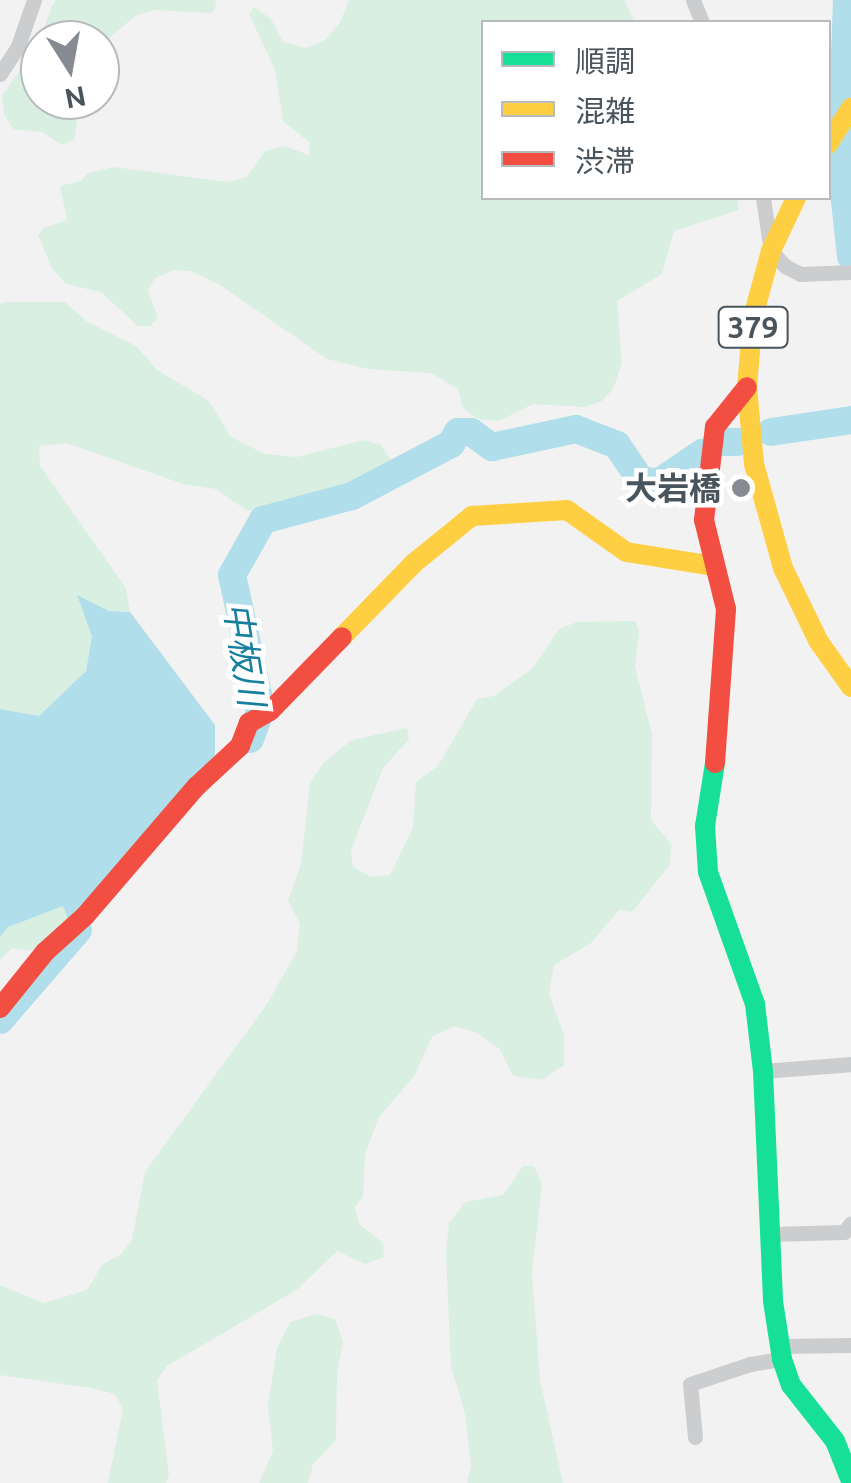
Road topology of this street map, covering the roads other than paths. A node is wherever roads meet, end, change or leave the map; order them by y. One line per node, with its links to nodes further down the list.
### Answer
1 (34, 0): 2 (street)
2 (0, 74)
3 (851, 108): 4 (main road)
4 (831, 139)
5 (762, 200): 7 (street)
6 (795, 200): 7 (main road, 379)
7 (770, 251): 8 (street); 9 (main road, 379)
8 (851, 272)
9 (747, 387): 10 (main road); 11 (main road, 379)
10 (714, 566): 12 (main road); 14 (main road)
11 (851, 687)
12 (0, 1008)
13 (851, 1064): 14 (street)
14 (764, 1070): 16 (main road)
15 (851, 1223): 16 (street)
16 (770, 1234): 18 (main road)
17 (851, 1344): 18 (street)
18 (781, 1352): 19 (street); 20 (main road)
19 (695, 1437)
20 (851, 1481)

